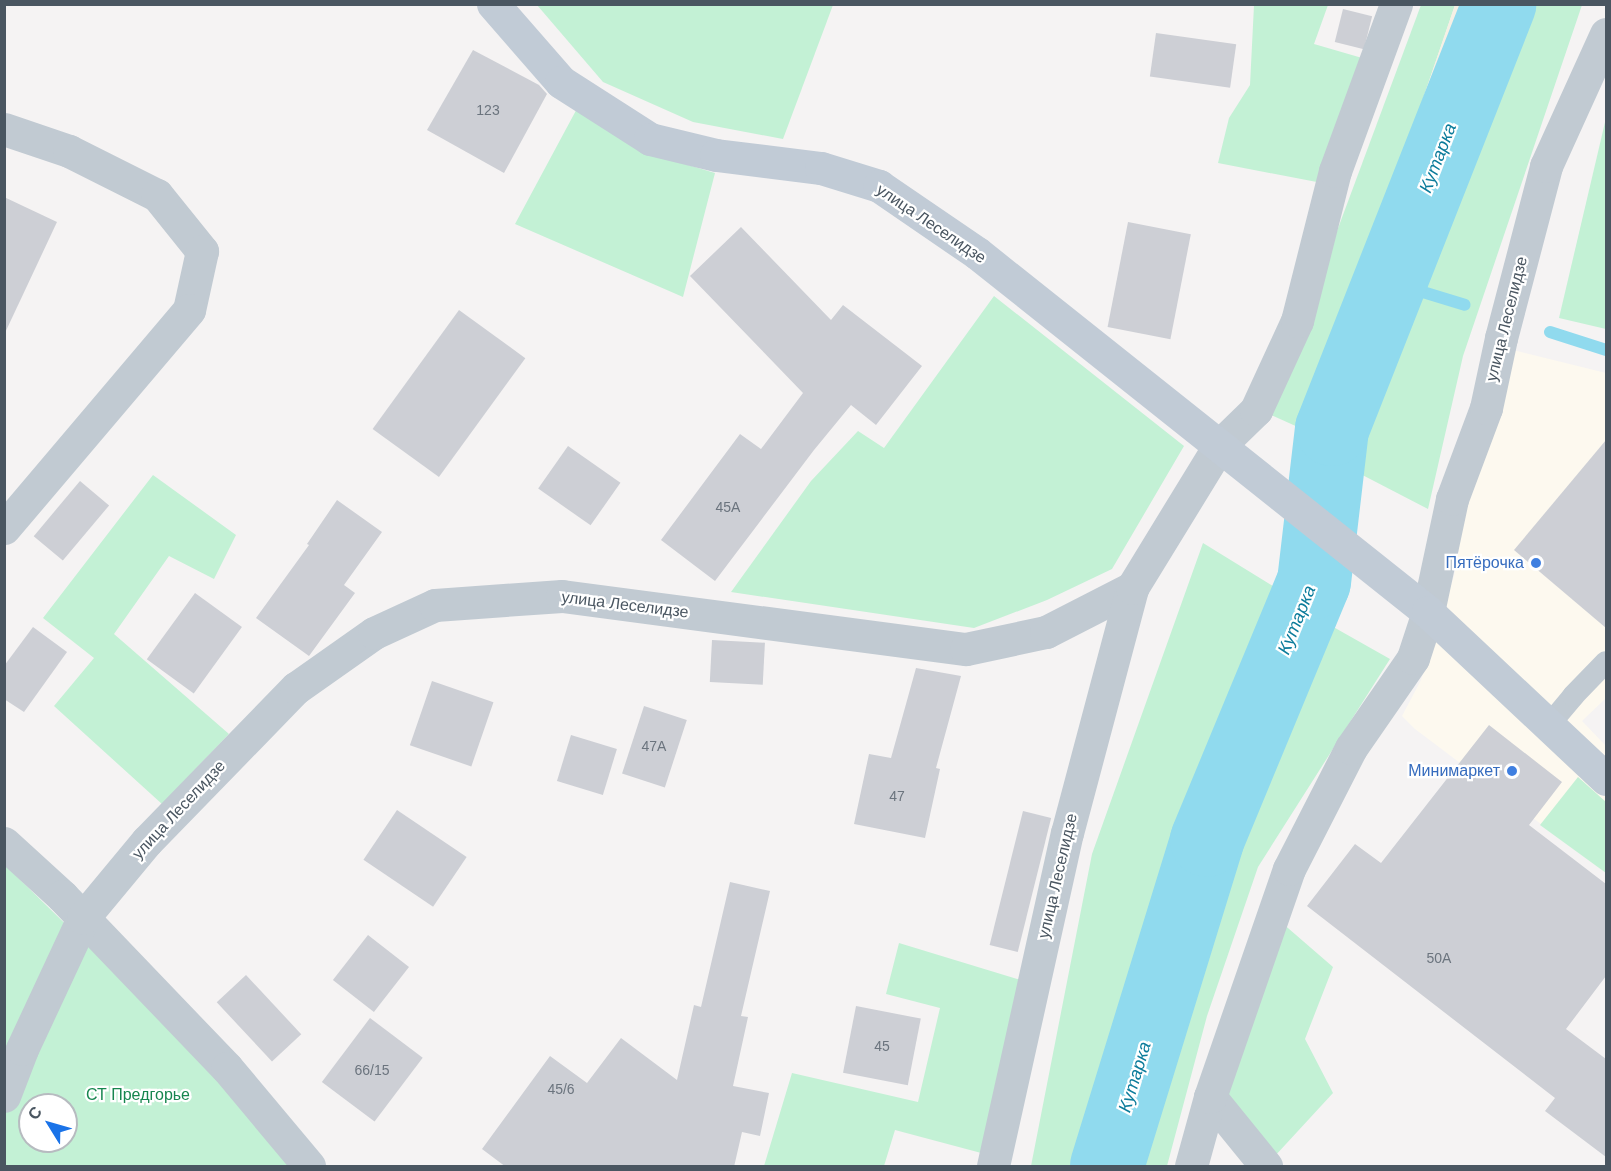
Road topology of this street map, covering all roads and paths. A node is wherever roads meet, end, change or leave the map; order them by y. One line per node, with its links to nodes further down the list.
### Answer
1 (493, 4): 5 (street, улица Леселидзе)
2 (1395, 4): 5 (street, улица Леселидзе)
3 (1606, 34): 8 (street, улица Леселидзе)
4 (4, 129): 6 (street)
5 (1220, 446): 7 (street, улица Леселидзе); 8 (street, улица Леселидзе)
6 (4, 528)
7 (1132, 588): 13 (street, улица Леселидзе); 17 (street, улица Леселидзе)
8 (1428, 612): 10 (street); 15 (street, улица Леселидзе)
9 (1606, 663): 10 (lane)
10 (1549, 725): 11 (street)
11 (1606, 779)
12 (4, 843): 13 (street)
13 (83, 918): 14 (street, улица Леселидзе); 16 (street)
14 (4, 1096)
15 (1210, 1097): 18 (street, улица Леселидзе); 19 (street)
16 (309, 1167)
17 (993, 1167)
18 (1191, 1167)
19 (1266, 1167)

